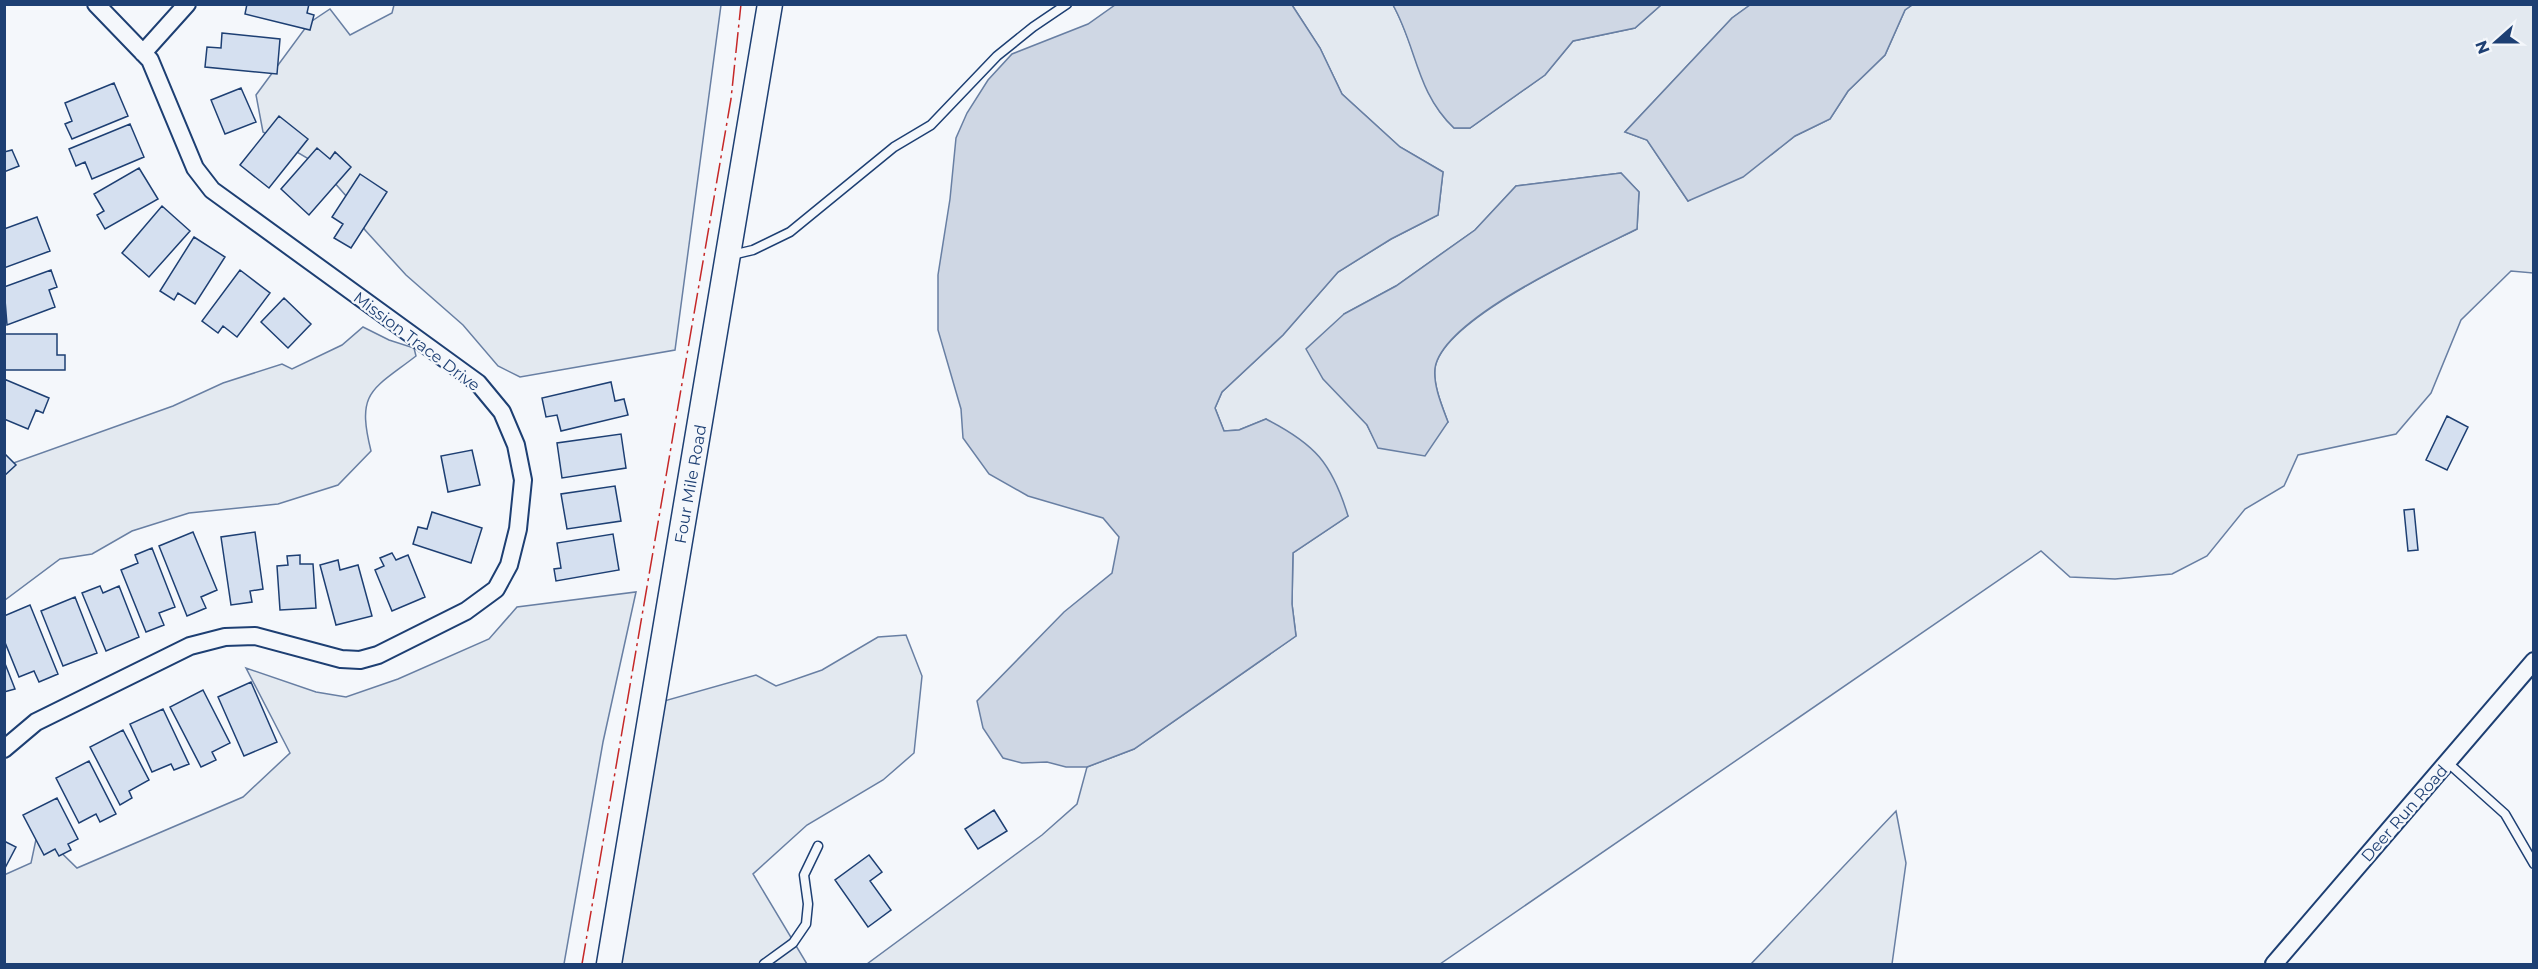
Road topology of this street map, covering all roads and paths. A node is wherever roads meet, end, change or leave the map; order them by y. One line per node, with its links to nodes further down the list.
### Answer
1 (96, 4): 5 (street, Mission Trace Drive)
2 (187, 4): 5 (street)
3 (770, 4): 6 (main road, Four Mile Road)
4 (1067, 4): 6 (lane)
5 (143, 53): 8 (street, Mission Trace Drive)
6 (728, 256): 12 (main road, Four Mile Road)
7 (2534, 661): 9 (street, Deer Run Road)
8 (4, 749)
9 (2447, 762): 11 (lane); 14 (street, Deer Run Road)
10 (818, 846): 13 (lane)
11 (2534, 864)
12 (609, 964)
13 (764, 964)
14 (2274, 964)

